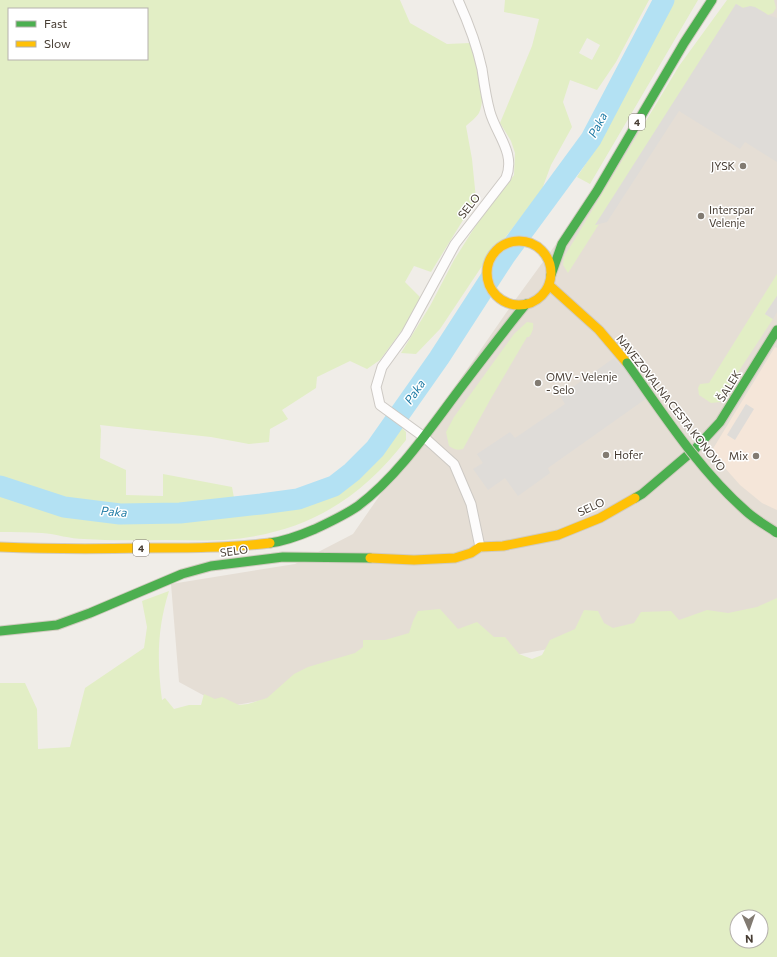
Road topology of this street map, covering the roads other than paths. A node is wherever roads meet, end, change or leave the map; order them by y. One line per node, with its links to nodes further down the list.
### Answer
1 (458, 0): 11 (street, SELO)
2 (712, 0): 3 (main road, 4)
3 (562, 244): 4 (main road, 4); 5 (main road, 4)
4 (546, 256): 5 (main road, 4); 7 (main road)
5 (551, 275): 6 (main road, 4)
6 (549, 285): 8 (main road, 4); 13 (main road, NAVEZOVALNA CESTA KONOVO, bridge)
7 (505, 301): 8 (main road); 10 (main road, 4)
8 (526, 304): 10 (main road, 4)
9 (777, 330): 12 (main road, ŠALEK)
10 (502, 333): 11 (main road, 4)
11 (424, 437): 14 (main road, 4); 15 (street)
12 (695, 449): 15 (main road, SELO)
13 (777, 533)
14 (0, 547)
15 (480, 547): 16 (main road, SELO)
16 (0, 631)

